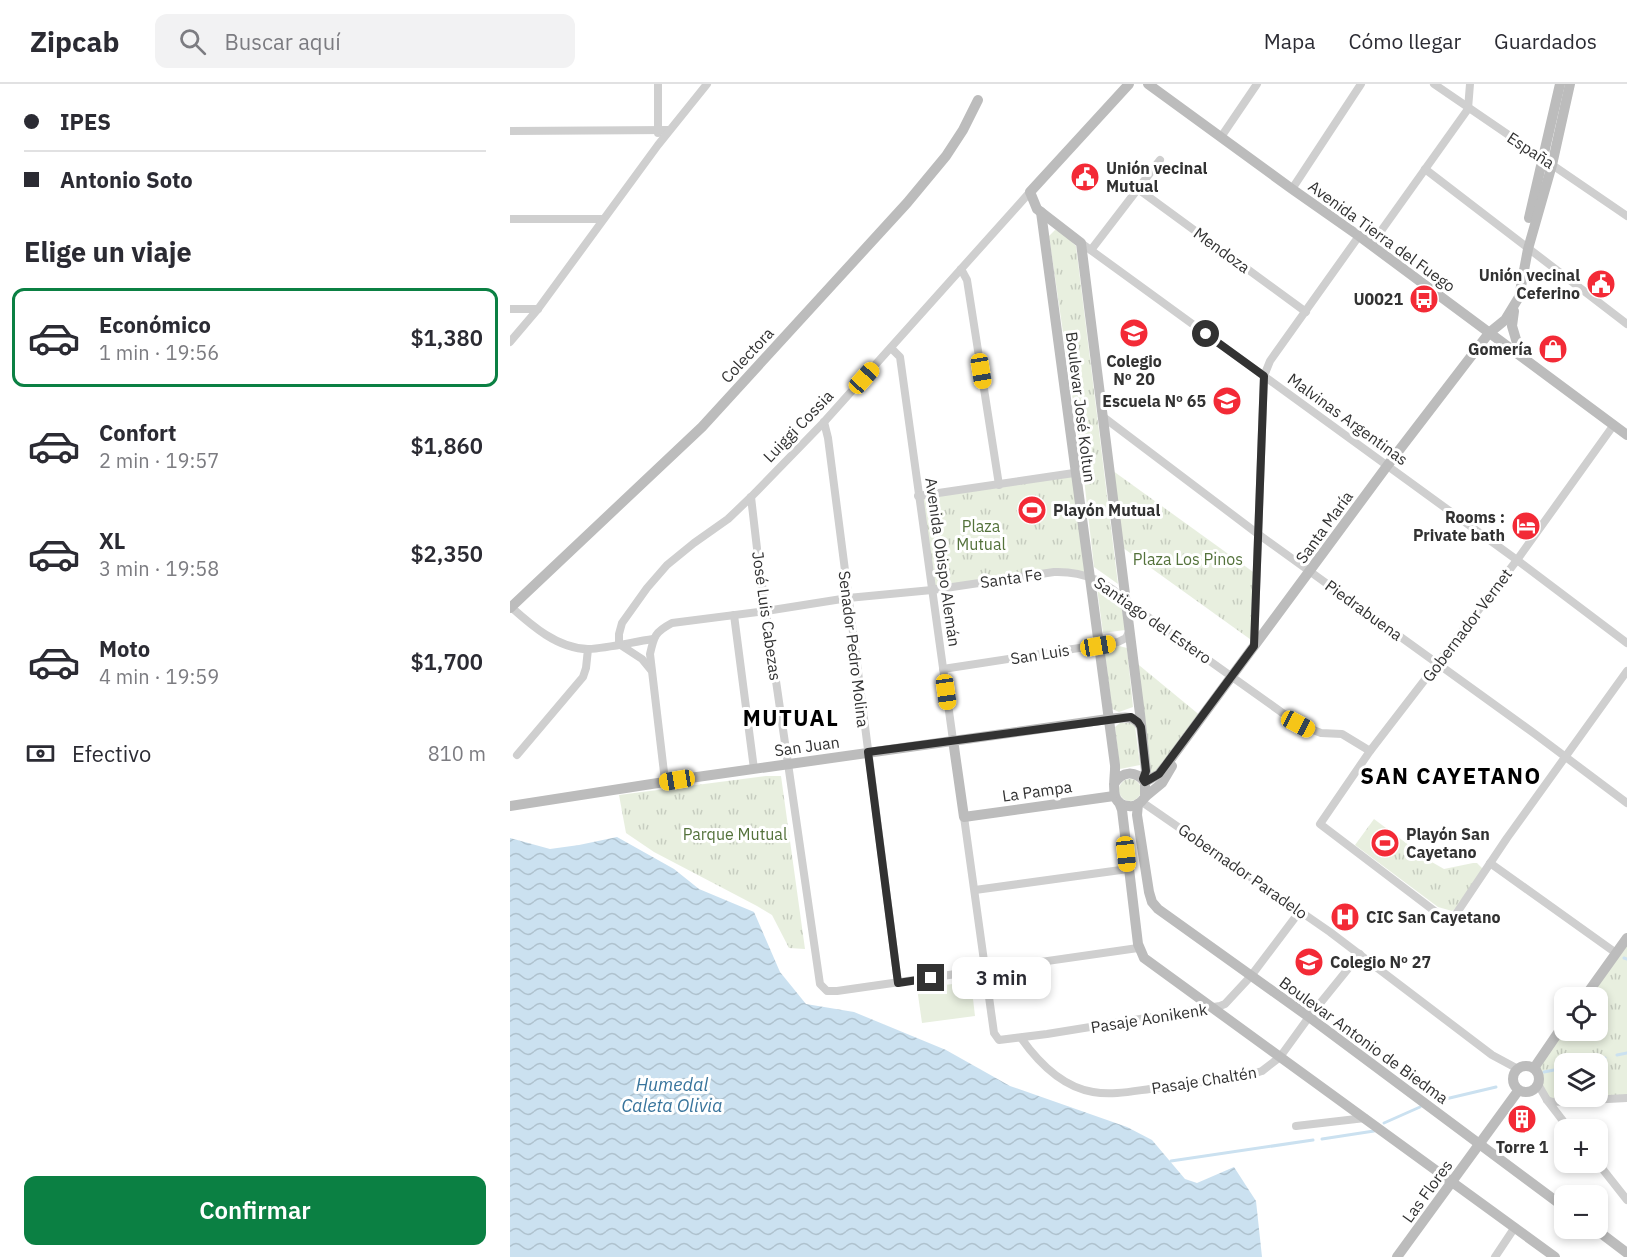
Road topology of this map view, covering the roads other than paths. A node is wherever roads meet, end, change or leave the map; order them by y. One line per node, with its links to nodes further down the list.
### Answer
1 (658, 84): 13 (street)
2 (707, 84): 14 (street)
3 (1129, 84): 23 (street)
4 (1257, 84): 16 (street)
5 (1361, 84): 22 (street)
6 (1434, 84): 12 (street, España)
7 (1470, 84): 12 (street)
8 (1560, 84): 19 (street, Santa María)
9 (1570, 84): 19 (street, Santa María)
10 (1152, 85): 16 (street, Avenida Tierra del Fuego)
11 (978, 100): 60 (street, Colectora)
12 (1468, 108): 19 (street, España); 20 (street)
13 (658, 130): 14 (street); 15 (street); 17 (street)
14 (669, 130): 17 (street)
15 (510, 131)
16 (1221, 137): 22 (street, Avenida Tierra del Fuego)
17 (658, 145): 27 (street)
18 (1160, 160): 21 (street)
19 (1548, 162): 25 (street, España); 31 (street, Santa María)
20 (1425, 169): 30 (street); 31 (street)
21 (1138, 189): 32 (street); 37 (street, Mendoza)
22 (1292, 189): 28 (street, Avenida Tierra del Fuego)
23 (1030, 192): 24 (street, Malvinas Argentinas); 33 (street, Luiggi Cossia)
24 (1041, 212): 29 (street, Malvinas Argentinas); 49 (street, Boulevar José Koltun)
25 (1627, 216)
26 (510, 219): 27 (street)
27 (603, 219): 36 (street)
28 (1359, 236): 30 (street, Avenida Tierra del Fuego); 37 (street)
29 (1081, 243): 32 (street, Malvinas Argentinas); 44 (street, Boulevar José Koltun)
30 (1371, 245): 39 (street, Avenida Tierra del Fuego)
31 (1525, 246): 34 (street, Santa María); 38 (street); 39 (street, Santa María)
32 (1091, 250): 43 (street, Malvinas Argentinas)
33 (961, 269): 41 (street, Luiggi Cossia); 50 (street)
34 (1519, 297): 39 (street, Santa María); 42 (street)
35 (510, 309): 36 (street)
36 (538, 309): 40 (street)
37 (1305, 312): 43 (street)
38 (1627, 324)
39 (1492, 330): 42 (street, Avenida Tierra del Fuego); 48 (street, Santa María)
40 (510, 342)
41 (891, 348): 45 (street, Luiggi Cossia); 51 (street, Avenida Obispo Alemán)
42 (1522, 356): 46 (street, Avenida Tierra del Fuego)
43 (1264, 376): 48 (street, Malvinas Argentinas); 53 (street)
44 (1102, 416): 53 (street, Piedrabuena); 59 (street, Boulevar José Koltun)
45 (824, 423): 52 (street, Luiggi Cossia); 58 (street, Senador Pedro Molina)
46 (1613, 426): 47 (street, Avenida Tierra del Fuego); 54 (street, Gobernador Vernet)
47 (1627, 435)
48 (1387, 466): 54 (street, Malvinas Argentinas); 55 (street, Santa María)
49 (1074, 473): 50 (street); 56 (street, Boulevar José Koltun)
50 (999, 485): 51 (street)
51 (918, 496): 57 (street, Avenida Obispo Alemán)
52 (751, 497): 61 (street, José Luis Cabezas); 66 (street, Luiggi Cossia)
53 (1258, 534): 55 (street, Piedrabuena); 68 (street)
54 (1517, 560): 65 (street, Malvinas Argentinas); 70 (street, Gobernador Vernet)
55 (1311, 571): 68 (street, Santa María); 70 (street, Piedrabuena)
56 (1089, 576): 57 (street, Santa Fe); 59 (street, Santiago del Estero); 67 (street, Boulevar José Koltun)
57 (932, 590): 58 (street, Santa Fe); 71 (street, Avenida Obispo Alemán)
58 (848, 598): 61 (street, Santa Fe); 80 (street, Senador Pedro Molina)
59 (1127, 602): 63 (street, Boulevar José Koltun); 74 (street, Santiago del Estero)
60 (510, 607): 69 (street)
61 (766, 611): 62 (street, Santa Fe); 83 (street, José Luis Cabezas)
62 (734, 615): 64 (street, Santa Fe); 84 (street, José Luis Cabezas)
63 (1130, 630): 67 (street, San Luis); 76 (street, Boulevar José Koltun)
64 (653, 639): 66 (street); 72 (street)
65 (1627, 643)
66 (619, 644): 69 (street); 72 (street)
67 (1098, 646): 71 (street, San Luis); 75 (street, Boulevar José Koltun)
68 (1254, 646): 74 (street, Santa María)
69 (588, 649): 81 (street)
70 (1438, 664): 79 (street, Gobernador Vernet); 82 (street, Piedrabuena)
71 (943, 669): 77 (street, Avenida Obispo Alemán)
72 (651, 670): 86 (street)
73 (1627, 671): 82 (street)
74 (1232, 675): 78 (street, Santa María); 79 (street, Santiago del Estero)
75 (1108, 719): 76 (street, San Juan); 77 (street, San Juan); 87 (street, Boulevar José Koltun)
76 (1141, 727): 85 (street, Boulevar José Koltun)
77 (953, 740): 80 (street, San Juan); 91 (street, Avenida Obispo Alemán)
78 (1180, 747): 85 (street, Santa María); 88 (street, Santa María)
79 (1370, 751): 92 (street, Gobernador Vernet)
80 (868, 752): 83 (street, San Juan); 102 (street, Senador Pedro Molina)
81 (518, 755)
82 (1565, 756): 89 (street, Piedrabuena); 92 (street)
83 (789, 764): 84 (street, San Juan); 102 (street, José Luis Cabezas)
84 (754, 769): 86 (street, San Juan)
85 (1144, 781): 87 (street); 88 (street)
86 (665, 782): 90 (street, San Juan)
87 (1116, 794): 88 (street); 91 (street, La Pampa); 93 (street, Boulevar José Koltun)
88 (1142, 801): 95 (street, Gobernador Paradelo); 101 (street, Boulevar Antonio de Biedma)
89 (1627, 803)
90 (510, 806)
91 (964, 817): 94 (street, Avenida Obispo Alemán)
92 (1491, 863): 98 (street)
93 (1128, 869): 94 (street); 97 (street, Boulevar José Koltun)
94 (975, 890): 100 (street, Avenida Obispo Alemán)
95 (1300, 911): 99 (street, Gobernador Paradelo); 101 (street, Pasaje Aonikenk)
96 (1627, 938): 98 (street)
97 (1141, 953): 100 (street); 104 (street)
98 (1616, 953): 103 (street)
99 (1360, 954): 105 (street, Pasaje Chaltén); 111 (street, Gobernador Paradelo)
100 (986, 969): 102 (street); 106 (street, Avenida Obispo Alemán)
101 (1251, 976): 104 (street, Pasaje Aonikenk); 105 (street, Boulevar Antonio de Biedma)
102 (898, 983)
103 (1592, 987)
104 (1215, 1008): 107 (street, Pasaje Aonikenk); 109 (street)
105 (1309, 1017): 109 (street, Pasaje Chaltén); 119 (street, Boulevar Antonio de Biedma)
106 (994, 1033): 107 (street, Pasaje Aonikenk)
107 (1021, 1038): 109 (street, Pasaje Chaltén)
108 (1554, 1039): 110 (street)
109 (1280, 1057): 116 (street)
110 (1534, 1068): 111 (street); 112 (street)
111 (1518, 1069): 113 (street)
112 (1539, 1086): 113 (street); 115 (street)
113 (1518, 1091): 119 (street, Las Flores)
114 (1627, 1098): 115 (street)
115 (1547, 1100): 117 (street)
116 (1365, 1118): 118 (street); 121 (street)
117 (1562, 1119)
118 (1296, 1126)
119 (1480, 1143): 121 (street, Las Flores); 122 (street, Boulevar Antonio de Biedma)
120 (1606, 1173): 123 (street)
121 (1453, 1182): 124 (street); 127 (street, Las Flores)
122 (1554, 1199)
123 (1627, 1200)
124 (1515, 1227): 128 (street); 129 (street)
125 (1608, 1239): 126 (street)
126 (1627, 1253)
127 (1396, 1257)
128 (1495, 1257)
129 (1556, 1257)

